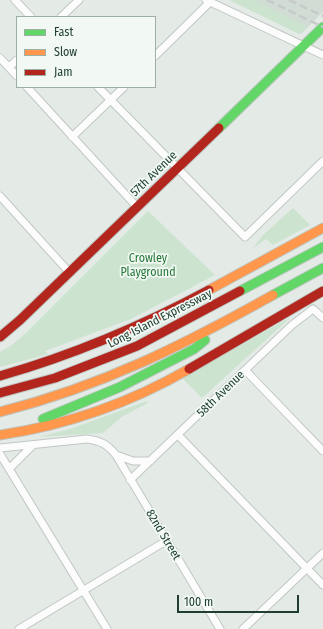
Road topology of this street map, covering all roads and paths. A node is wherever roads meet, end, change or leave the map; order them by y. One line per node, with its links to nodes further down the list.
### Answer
1 (15, 0): 4 (street)
2 (79, 0): 5 (street)
3 (208, 1): 7 (street); 8 (street)
4 (30, 16)
5 (62, 16)
6 (323, 27): 7 (main road, 57th Avenue)
7 (303, 47): 9 (street); 20 (main road, 57th Avenue)
8 (156, 55)
9 (323, 55)
10 (0, 58): 12 (street)
11 (16, 61): 12 (street)
12 (9, 67): 13 (street)
13 (16, 75)
14 (28, 88): 18 (street)
15 (99, 88): 17 (street)
16 (123, 88): 17 (street)
17 (111, 100): 18 (street); 20 (street)
18 (72, 137): 22 (street)
19 (323, 161): 20 (street)
20 (178, 168): 22 (main road, 57th Avenue)
21 (0, 196): 26 (street)
22 (137, 207): 26 (main road, 57th Avenue)
23 (323, 228): 32 (main road)
24 (323, 247): 33 (main road, Long Island Expressway)
25 (323, 268): 28 (main road)
26 (69, 272): 30 (main road, 57th Avenue)
27 (323, 291): 36 (main road)
28 (240, 313): 34 (main road); 35 (main road)
29 (323, 318): 31 (street, 58th Avenue)
30 (0, 337)
31 (245, 370): 37 (street, 58th Avenue); 40 (street)
32 (0, 376)
33 (0, 393)
34 (0, 412)
35 (0, 431)
36 (0, 435)
37 (178, 435): 43 (street, 58th Avenue); 48 (street)
38 (33, 445): 39 (street); 42 (street, 82nd Street); 44 (street)
39 (0, 448)
40 (323, 452)
41 (0, 454): 44 (street)
42 (116, 455): 43 (street); 45 (street, 82nd Street)
43 (150, 461): 45 (street, 58th Avenue)
44 (9, 469): 50 (street)
45 (130, 480): 46 (street, 82nd Street)
46 (166, 541): 50 (street); 53 (street, 82nd Street)
47 (323, 553): 48 (street)
48 (307, 568): 49 (street); 54 (street)
49 (323, 585)
50 (84, 591): 51 (street); 52 (street)
51 (19, 629)
52 (107, 629)
53 (220, 629)
54 (243, 629)

